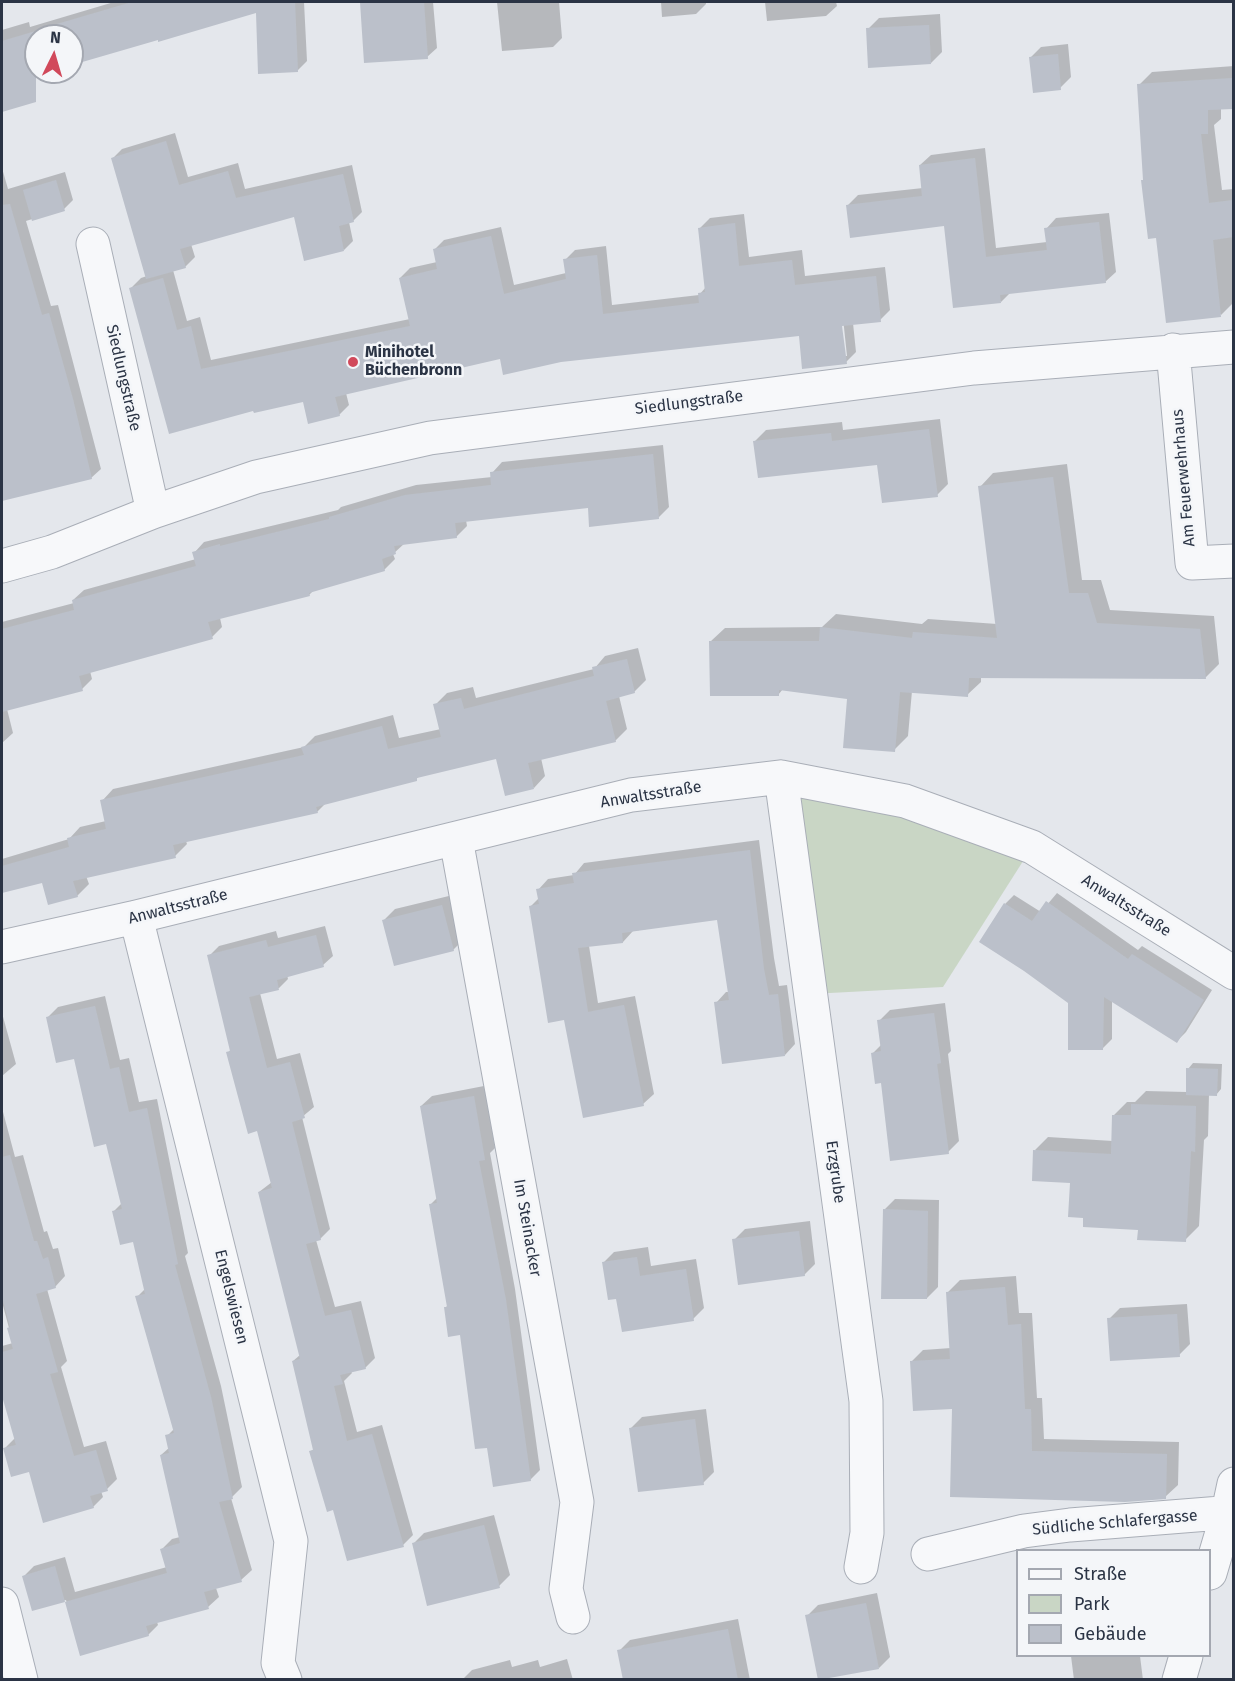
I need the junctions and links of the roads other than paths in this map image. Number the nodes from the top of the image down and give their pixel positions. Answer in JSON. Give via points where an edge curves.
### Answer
{"nodes":[{"id":1,"x":93,"y":244,"type":"dead end"},
{"id":2,"x":1233,"y":347,"type":"edge"},
{"id":3,"x":1173,"y":350,"type":"junction"},
{"id":4,"x":153,"y":512,"type":"junction"},
{"id":5,"x":1233,"y":561,"type":"edge"},
{"id":6,"x":2,"y":566,"type":"edge"},
{"id":7,"x":781,"y":777,"type":"junction"},
{"id":8,"x":456,"y":839,"type":"junction"},
{"id":9,"x":136,"y":918,"type":"junction"},
{"id":10,"x":2,"y":947,"type":"edge"},
{"id":11,"x":1233,"y":973,"type":"edge"},
{"id":12,"x":1232,"y":1503,"type":"edge"},
{"id":13,"x":928,"y":1554,"type":"dead end"},
{"id":14,"x":1211,"y":1567,"type":"edge"},
{"id":15,"x":861,"y":1568,"type":"dead end"},
{"id":16,"x":2,"y":1604,"type":"edge"},
{"id":17,"x":573,"y":1617,"type":"dead end"},
{"id":18,"x":1186,"y":1657,"type":"edge"},
{"id":19,"x":21,"y":1680,"type":"edge"},
{"id":20,"x":285,"y":1680,"type":"edge"},
{"id":21,"x":1179,"y":1680,"type":"edge"}],
"edges":[{"from":1,"to":4,"type":"street","name":"Siedlungstraße"},
{"from":2,"to":3,"type":"street","name":"Siedlungstraße"},
{"from":3,"to":4,"type":"street","name":"Siedlungstraße","via":[[974,368],[430,438],[256,477]]},
{"from":3,"to":5,"type":"street","name":"Am Feuerwehrhaus","via":[[1192,563]]},
{"from":4,"to":6,"type":"street","name":"Siedlungstraße","via":[[52,552]]},
{"from":7,"to":8,"type":"street","name":"Anwaltsstraße","via":[[631,795]]},
{"from":7,"to":11,"type":"street","name":"Anwaltsstraße","via":[[905,801],[1032,847]]},
{"from":7,"to":15,"type":"street","name":"Erzgrube","via":[[866,1401],[867,1533]]},
{"from":8,"to":9,"type":"street","name":"Anwaltsstraße"},
{"from":8,"to":17,"type":"street","name":"Im Steinacker","via":[[577,1502],[566,1589]]},
{"from":9,"to":10,"type":"street","name":"Anwaltsstraße"},
{"from":9,"to":20,"type":"street","name":"Engelswiesen","via":[[291,1541],[278,1663]]},
{"from":12,"to":13,"type":"street","name":"Südliche Schlafergasse","via":[[1036,1530]]},
{"from":12,"to":14,"type":"street"},
{"from":16,"to":19,"type":"street"},
{"from":18,"to":21,"type":"street"}]}
